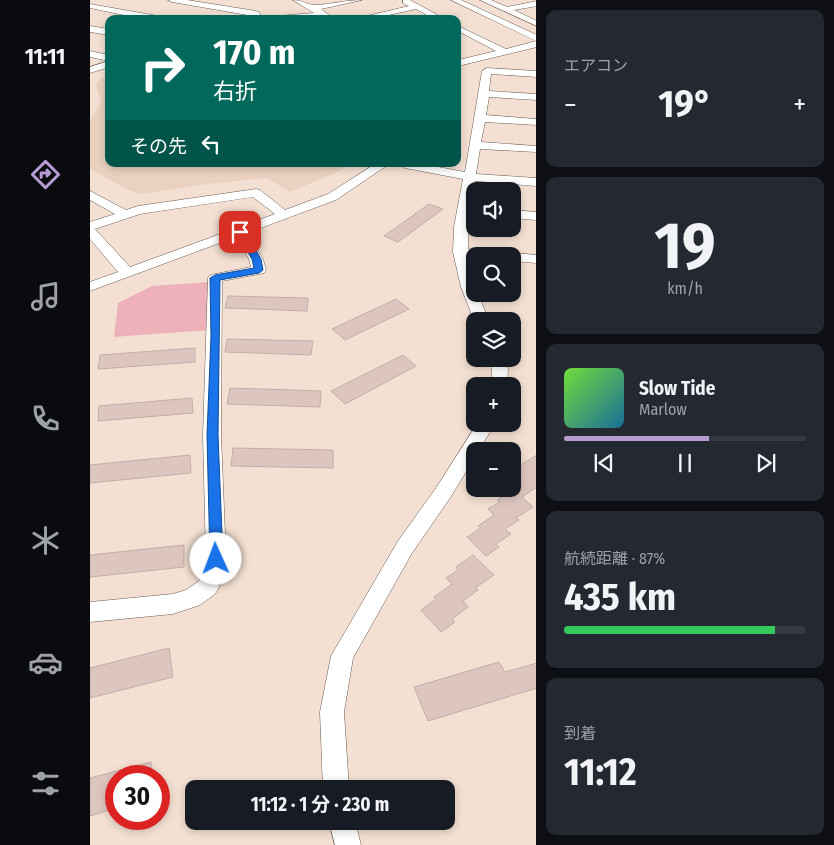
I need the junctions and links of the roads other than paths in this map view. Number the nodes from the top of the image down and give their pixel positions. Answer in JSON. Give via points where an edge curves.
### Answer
{"nodes":[{"id":1,"x":172,"y":0,"type":"edge"},
{"id":2,"x":297,"y":0,"type":"edge"},
{"id":3,"x":358,"y":0,"type":"edge"},
{"id":4,"x":403,"y":0,"type":"edge"},
{"id":5,"x":456,"y":0,"type":"edge"},
{"id":6,"x":484,"y":0,"type":"edge"},
{"id":7,"x":533,"y":0,"type":"edge"},
{"id":8,"x":536,"y":2,"type":"edge"},
{"id":9,"x":495,"y":5,"type":"junction"},
{"id":10,"x":90,"y":6,"type":"edge"},
{"id":11,"x":416,"y":7,"type":"junction"},
{"id":12,"x":470,"y":7,"type":"junction"},
{"id":13,"x":316,"y":8,"type":"junction"},
{"id":14,"x":505,"y":10,"type":"junction"},
{"id":15,"x":429,"y":13,"type":"junction"},
{"id":16,"x":137,"y":15,"type":"edge"},
{"id":17,"x":256,"y":15,"type":"edge"},
{"id":18,"x":326,"y":15,"type":"edge"},
{"id":19,"x":377,"y":15,"type":"edge"},
{"id":20,"x":433,"y":15,"type":"edge"},
{"id":21,"x":536,"y":24,"type":"edge"},
{"id":22,"x":90,"y":29,"type":"edge"},
{"id":23,"x":461,"y":30,"type":"edge"},
{"id":24,"x":105,"y":31,"type":"edge"},
{"id":25,"x":473,"y":36,"type":"junction"},
{"id":26,"x":461,"y":39,"type":"edge"},
{"id":27,"x":536,"y":39,"type":"edge"},
{"id":28,"x":536,"y":44,"type":"edge"},
{"id":29,"x":505,"y":52,"type":"junction"},
{"id":30,"x":90,"y":54,"type":"edge"},
{"id":31,"x":105,"y":57,"type":"edge"},
{"id":32,"x":461,"y":62,"type":"edge"},
{"id":33,"x":105,"y":65,"type":"edge"},
{"id":34,"x":90,"y":70,"type":"edge"},
{"id":35,"x":536,"y":74,"type":"edge"},
{"id":36,"x":484,"y":94,"type":"junction"},
{"id":37,"x":536,"y":97,"type":"edge"},
{"id":38,"x":480,"y":118,"type":"junction"},
{"id":39,"x":536,"y":122,"type":"edge"},
{"id":40,"x":476,"y":145,"type":"junction"},
{"id":41,"x":536,"y":149,"type":"edge"},
{"id":42,"x":378,"y":167,"type":"edge"},
{"id":43,"x":420,"y":167,"type":"edge"},
{"id":44,"x":470,"y":177,"type":"junction"},
{"id":45,"x":470,"y":182,"type":"edge"},
{"id":46,"x":536,"y":182,"type":"edge"},
{"id":47,"x":90,"y":195,"type":"edge"},
{"id":48,"x":125,"y":214,"type":"junction"},
{"id":49,"x":284,"y":215,"type":"junction"},
{"id":50,"x":521,"y":215,"type":"edge"},
{"id":51,"x":466,"y":216,"type":"edge"},
{"id":52,"x":536,"y":216,"type":"edge"},
{"id":53,"x":90,"y":226,"type":"edge"},
{"id":54,"x":90,"y":231,"type":"edge"},
{"id":55,"x":240,"y":232,"type":"junction"},
{"id":56,"x":460,"y":252,"type":"junction"},
{"id":57,"x":466,"y":253,"type":"edge"},
{"id":58,"x":521,"y":258,"type":"edge"},
{"id":59,"x":536,"y":259,"type":"edge"},
{"id":60,"x":128,"y":274,"type":"junction"},
{"id":61,"x":90,"y":287,"type":"edge"},
{"id":62,"x":477,"y":312,"type":"edge"},
{"id":63,"x":481,"y":432,"type":"edge"},
{"id":64,"x":90,"y":612,"type":"edge"},
{"id":65,"x":336,"y":780,"type":"edge"},
{"id":66,"x":344,"y":830,"type":"edge"},
{"id":67,"x":348,"y":845,"type":"edge"}],
"edges":[{"from":1,"to":17,"type":"street","via":[[239,8]]},
{"from":2,"to":13,"type":"street"},
{"from":3,"to":13,"type":"street"},
{"from":4,"to":11,"type":"street"},
{"from":5,"to":12,"type":"street"},
{"from":6,"to":9,"type":"street"},
{"from":7,"to":8,"type":"street"},
{"from":8,"to":14,"type":"street"},
{"from":9,"to":12,"type":"street"},
{"from":9,"to":14,"type":"street"},
{"from":10,"to":16,"type":"street"},
{"from":11,"to":15,"type":"street"},
{"from":11,"to":19,"type":"street"},
{"from":12,"to":15,"type":"street"},
{"from":12,"to":27,"type":"street"},
{"from":13,"to":18,"type":"street"},
{"from":14,"to":21,"type":"street"},
{"from":15,"to":20,"type":"street"},
{"from":22,"to":24,"type":"street"},
{"from":23,"to":25,"type":"street"},
{"from":25,"to":26,"type":"street"},
{"from":25,"to":29,"type":"street"},
{"from":28,"to":29,"type":"street"},
{"from":29,"to":32,"type":"street"},
{"from":30,"to":31,"type":"street"},
{"from":33,"to":34,"type":"street"},
{"from":35,"to":36,"type":"street","via":[[487,71]]},
{"from":36,"to":37,"type":"street"},
{"from":36,"to":38,"type":"street"},
{"from":38,"to":39,"type":"street"},
{"from":38,"to":40,"type":"street"},
{"from":40,"to":41,"type":"street"},
{"from":40,"to":44,"type":"street"},
{"from":42,"to":49,"type":"street","via":[[332,197]]},
{"from":43,"to":44,"type":"street"},
{"from":44,"to":45,"type":"street"},
{"from":44,"to":46,"type":"street"},
{"from":47,"to":48,"type":"street"},
{"from":48,"to":49,"type":"street","via":[[256,193]]},
{"from":48,"to":53,"type":"street"},
{"from":49,"to":55,"type":"street"},
{"from":50,"to":52,"type":"street"},
{"from":51,"to":56,"type":"street","via":[[460,227]]},
{"from":54,"to":60,"type":"street"},
{"from":55,"to":60,"type":"street"},
{"from":55,"to":64,"type":"street","via":[[259,270],[215,278],[212,435],[216,559],[208,587],[192,598],[173,604]]},
{"from":56,"to":57,"type":"street"},
{"from":56,"to":62,"type":"street"},
{"from":58,"to":59,"type":"street"},
{"from":60,"to":61,"type":"street"},
{"from":63,"to":65,"type":"street","via":[[406,547],[342,656],[332,712]]},
{"from":66,"to":67,"type":"street"}]}
